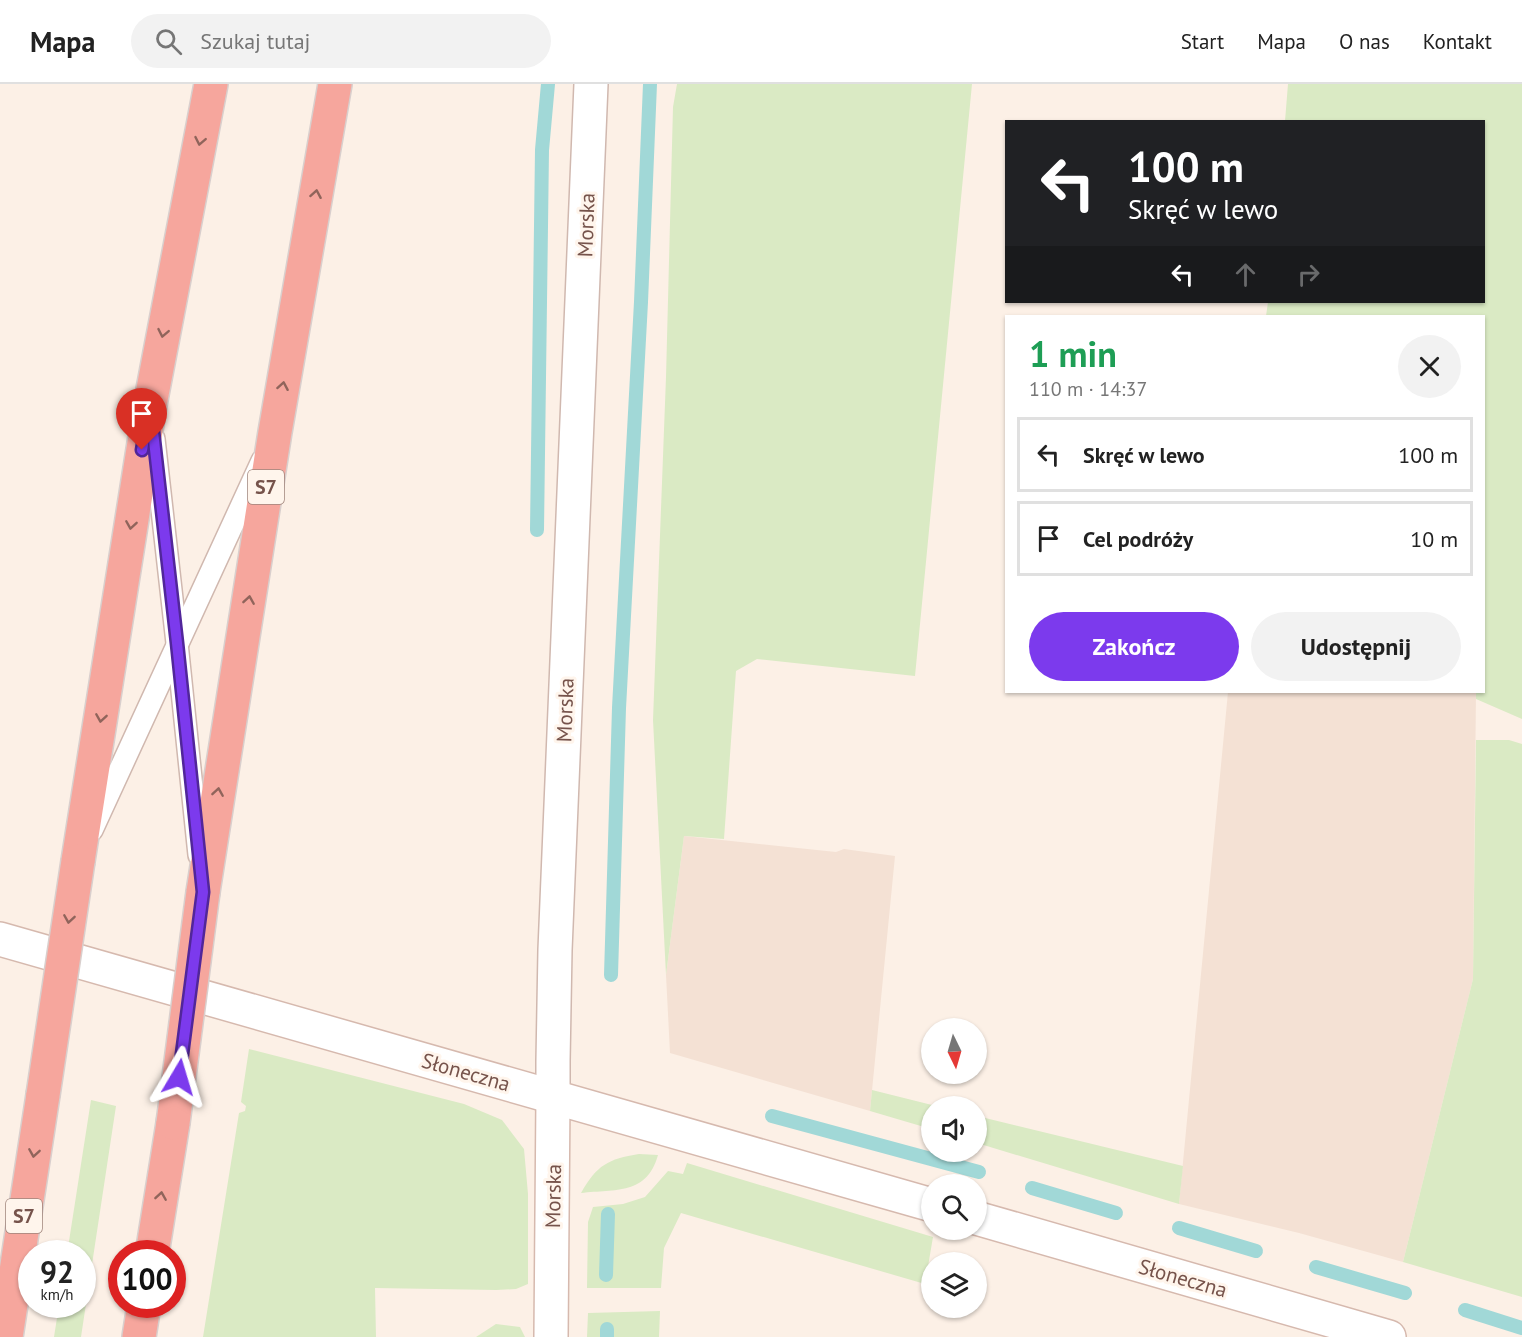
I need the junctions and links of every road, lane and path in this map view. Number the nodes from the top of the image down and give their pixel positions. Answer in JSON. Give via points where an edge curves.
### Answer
{"nodes":[{"id":1,"x":211,"y":84,"type":"edge"},
{"id":2,"x":335,"y":84,"type":"edge"},
{"id":3,"x":591,"y":84,"type":"edge"},
{"id":4,"x":150,"y":405,"type":"junction"},
{"id":5,"x":275,"y":432,"type":"junction"},
{"id":6,"x":177,"y":643,"type":"junction"},
{"id":7,"x":78,"y":861,"type":"junction"},
{"id":8,"x":203,"y":892,"type":"junction"},
{"id":9,"x":0,"y":939,"type":"edge"},
{"id":10,"x":554,"y":1097,"type":"junction"},
{"id":11,"x":921,"y":1202,"type":"edge"},
{"id":12,"x":987,"y":1221,"type":"edge"},
{"id":13,"x":154,"y":1240,"type":"edge"},
{"id":14,"x":142,"y":1318,"type":"edge"},
{"id":15,"x":6,"y":1337,"type":"edge"},
{"id":16,"x":139,"y":1337,"type":"edge"},
{"id":17,"x":551,"y":1337,"type":"edge"},
{"id":18,"x":1389,"y":1337,"type":"edge"}],
"edges":[{"from":1,"to":4,"type":"highway","number":"S7","one_way":true},
{"from":5,"to":2,"type":"highway","number":"S7","one_way":true},
{"from":3,"to":10,"type":"main road","name":"Morska","via":[[555,962]]},
{"from":4,"to":6,"type":"lane"},
{"from":4,"to":7,"type":"highway","number":"S7","one_way":true},
{"from":5,"to":6,"type":"lane"},
{"from":8,"to":5,"type":"highway","number":"S7","one_way":true},
{"from":6,"to":7,"type":"lane"},
{"from":6,"to":8,"type":"lane"},
{"from":7,"to":15,"type":"highway","number":"S7","one_way":true,"bridge":true},
{"from":13,"to":8,"type":"highway","number":"S7","one_way":true,"bridge":true},
{"from":9,"to":10,"type":"main road","name":"Słoneczna"},
{"from":10,"to":11,"type":"main road","name":"Słoneczna"},
{"from":10,"to":17,"type":"main road","name":"Morska"},
{"from":12,"to":18,"type":"main road","name":"Słoneczna"},
{"from":14,"to":16,"type":"highway"}]}
